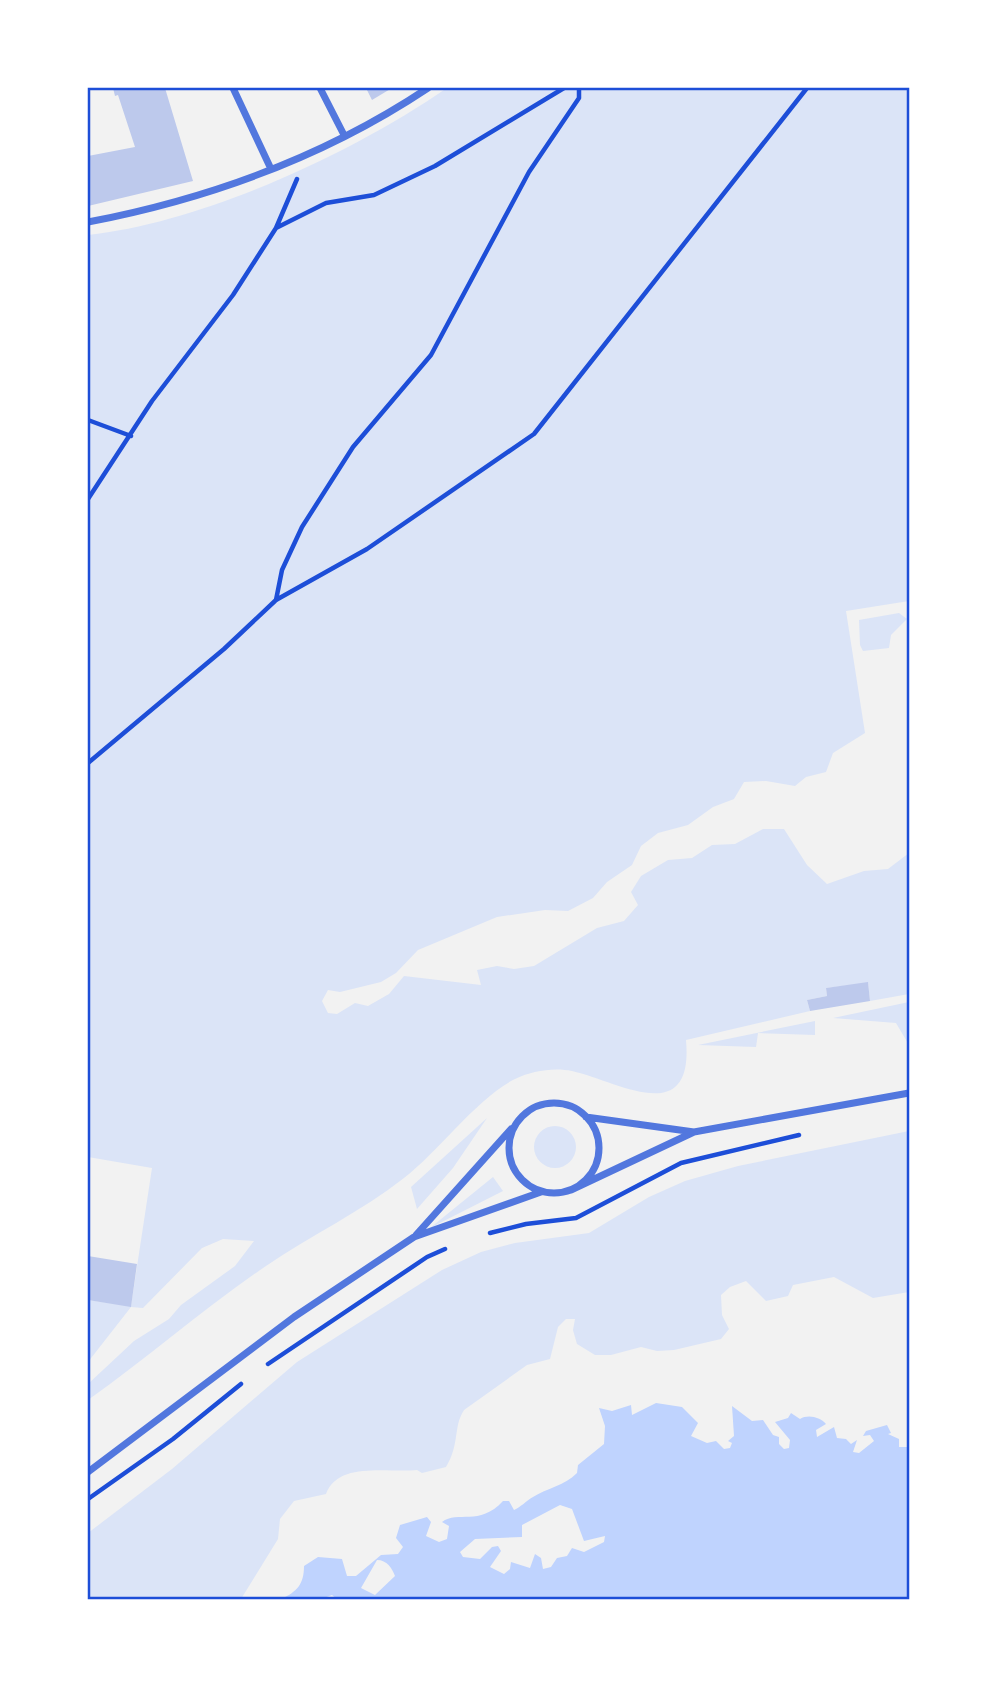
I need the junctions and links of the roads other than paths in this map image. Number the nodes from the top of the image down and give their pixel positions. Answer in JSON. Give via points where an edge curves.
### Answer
{"nodes":[{"id":1,"x":233,"y":88,"type":"edge"},
{"id":2,"x":320,"y":88,"type":"edge"},
{"id":3,"x":428,"y":88,"type":"edge"},
{"id":4,"x":344,"y":135,"type":"junction"},
{"id":5,"x":271,"y":169,"type":"junction"},
{"id":6,"x":88,"y":222,"type":"edge"},
{"id":7,"x":909,"y":1093,"type":"edge"},
{"id":8,"x":586,"y":1117,"type":"junction"},
{"id":9,"x":516,"y":1123,"type":"junction"},
{"id":10,"x":695,"y":1132,"type":"junction"},
{"id":11,"x":571,"y":1190,"type":"junction"},
{"id":12,"x":541,"y":1192,"type":"junction"},
{"id":13,"x":414,"y":1237,"type":"junction"},
{"id":14,"x":88,"y":1472,"type":"edge"}],
"edges":[{"from":1,"to":5,"type":"street"},
{"from":2,"to":4,"type":"street"},
{"from":3,"to":4,"type":"street"},
{"from":4,"to":5,"type":"street"},
{"from":5,"to":6,"type":"street","via":[[157,209]]},
{"from":7,"to":10,"type":"street"},
{"from":8,"to":9,"type":"street","via":[[564,1104],[550,1103]]},
{"from":8,"to":10,"type":"street"},
{"from":8,"to":11,"type":"street","via":[[599,1143],[598,1157],[583,1182]]},
{"from":9,"to":12,"type":"street","via":[[510,1136],[511,1164],[518,1176]]},
{"from":9,"to":13,"type":"street"},
{"from":10,"to":11,"type":"street"},
{"from":11,"to":12,"type":"street"},
{"from":12,"to":13,"type":"street"},
{"from":13,"to":14,"type":"street","via":[[294,1317]]}]}
